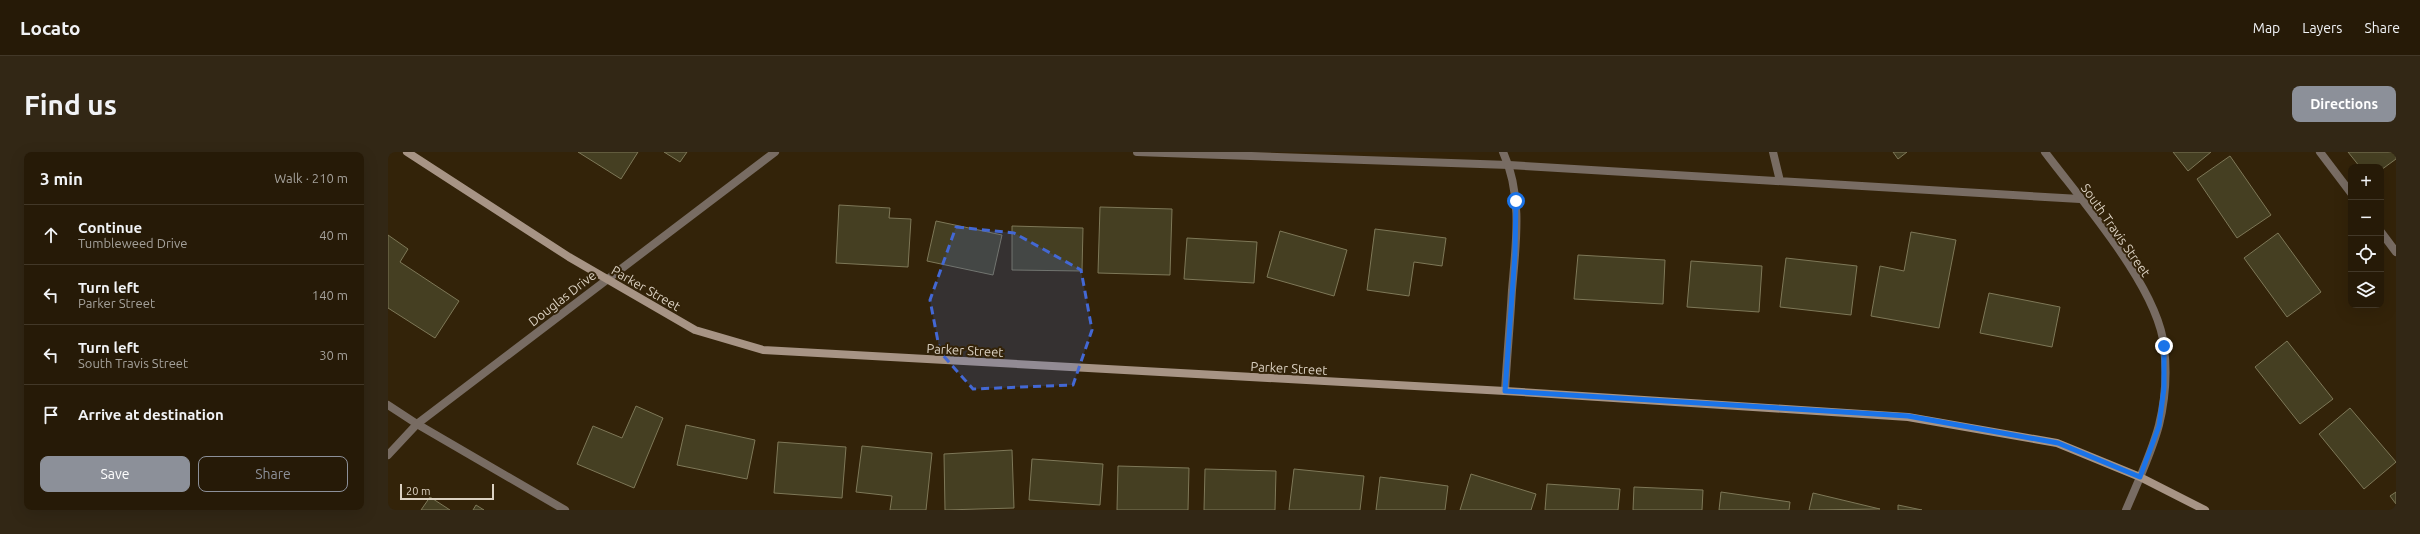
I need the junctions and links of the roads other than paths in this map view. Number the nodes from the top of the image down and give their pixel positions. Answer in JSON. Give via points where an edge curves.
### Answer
{"nodes":[{"id":1,"x":407,"y":152,"type":"edge"},
{"id":2,"x":775,"y":152,"type":"edge"},
{"id":3,"x":1137,"y":152,"type":"edge"},
{"id":4,"x":1503,"y":152,"type":"edge"},
{"id":5,"x":1773,"y":152,"type":"edge"},
{"id":6,"x":2045,"y":152,"type":"edge"},
{"id":7,"x":2320,"y":152,"type":"edge"},
{"id":8,"x":1241,"y":154,"type":"edge"},
{"id":9,"x":1509,"y":166,"type":"junction"},
{"id":10,"x":1780,"y":181,"type":"junction"},
{"id":11,"x":2348,"y":188,"type":"edge"},
{"id":12,"x":2080,"y":199,"type":"junction"},
{"id":13,"x":2384,"y":236,"type":"edge"},
{"id":14,"x":2396,"y":252,"type":"edge"},
{"id":15,"x":606,"y":279,"type":"junction"},
{"id":16,"x":1505,"y":391,"type":"junction"},
{"id":17,"x":388,"y":405,"type":"edge"},
{"id":18,"x":417,"y":424,"type":"junction"},
{"id":19,"x":388,"y":455,"type":"edge"},
{"id":20,"x":2140,"y":477,"type":"junction"},
{"id":21,"x":566,"y":510,"type":"edge"},
{"id":22,"x":2126,"y":510,"type":"edge"},
{"id":23,"x":2205,"y":510,"type":"edge"}],
"edges":[{"from":1,"to":15,"type":"main road","name":"Parker Street"},
{"from":2,"to":15,"type":"street","name":"Douglas Drive"},
{"from":3,"to":8,"type":"street"},
{"from":4,"to":9,"type":"street"},
{"from":5,"to":10,"type":"street"},
{"from":6,"to":12,"type":"street","name":"South Travis Street"},
{"from":7,"to":11,"type":"street"},
{"from":8,"to":9,"type":"street"},
{"from":9,"to":10,"type":"street"},
{"from":9,"to":16,"type":"street","via":[[1516,201],[1515,254]]},
{"from":10,"to":12,"type":"street"},
{"from":12,"to":20,"type":"street","name":"South Travis Street","via":[[2129,264],[2154,309],[2164,346],[2164,388],[2159,426]]},
{"from":13,"to":14,"type":"street"},
{"from":15,"to":16,"type":"main road","name":"Parker Street","via":[[695,330],[763,350]]},
{"from":15,"to":18,"type":"street","name":"Douglas Drive"},
{"from":16,"to":20,"type":"main road","name":"Parker Street","via":[[1908,416],[2058,443]]},
{"from":17,"to":18,"type":"street"},
{"from":18,"to":19,"type":"street","name":"Douglas Drive"},
{"from":18,"to":21,"type":"street"},
{"from":20,"to":22,"type":"street","name":"South Travis Street"},
{"from":20,"to":23,"type":"main road","name":"Parker Street"}]}
